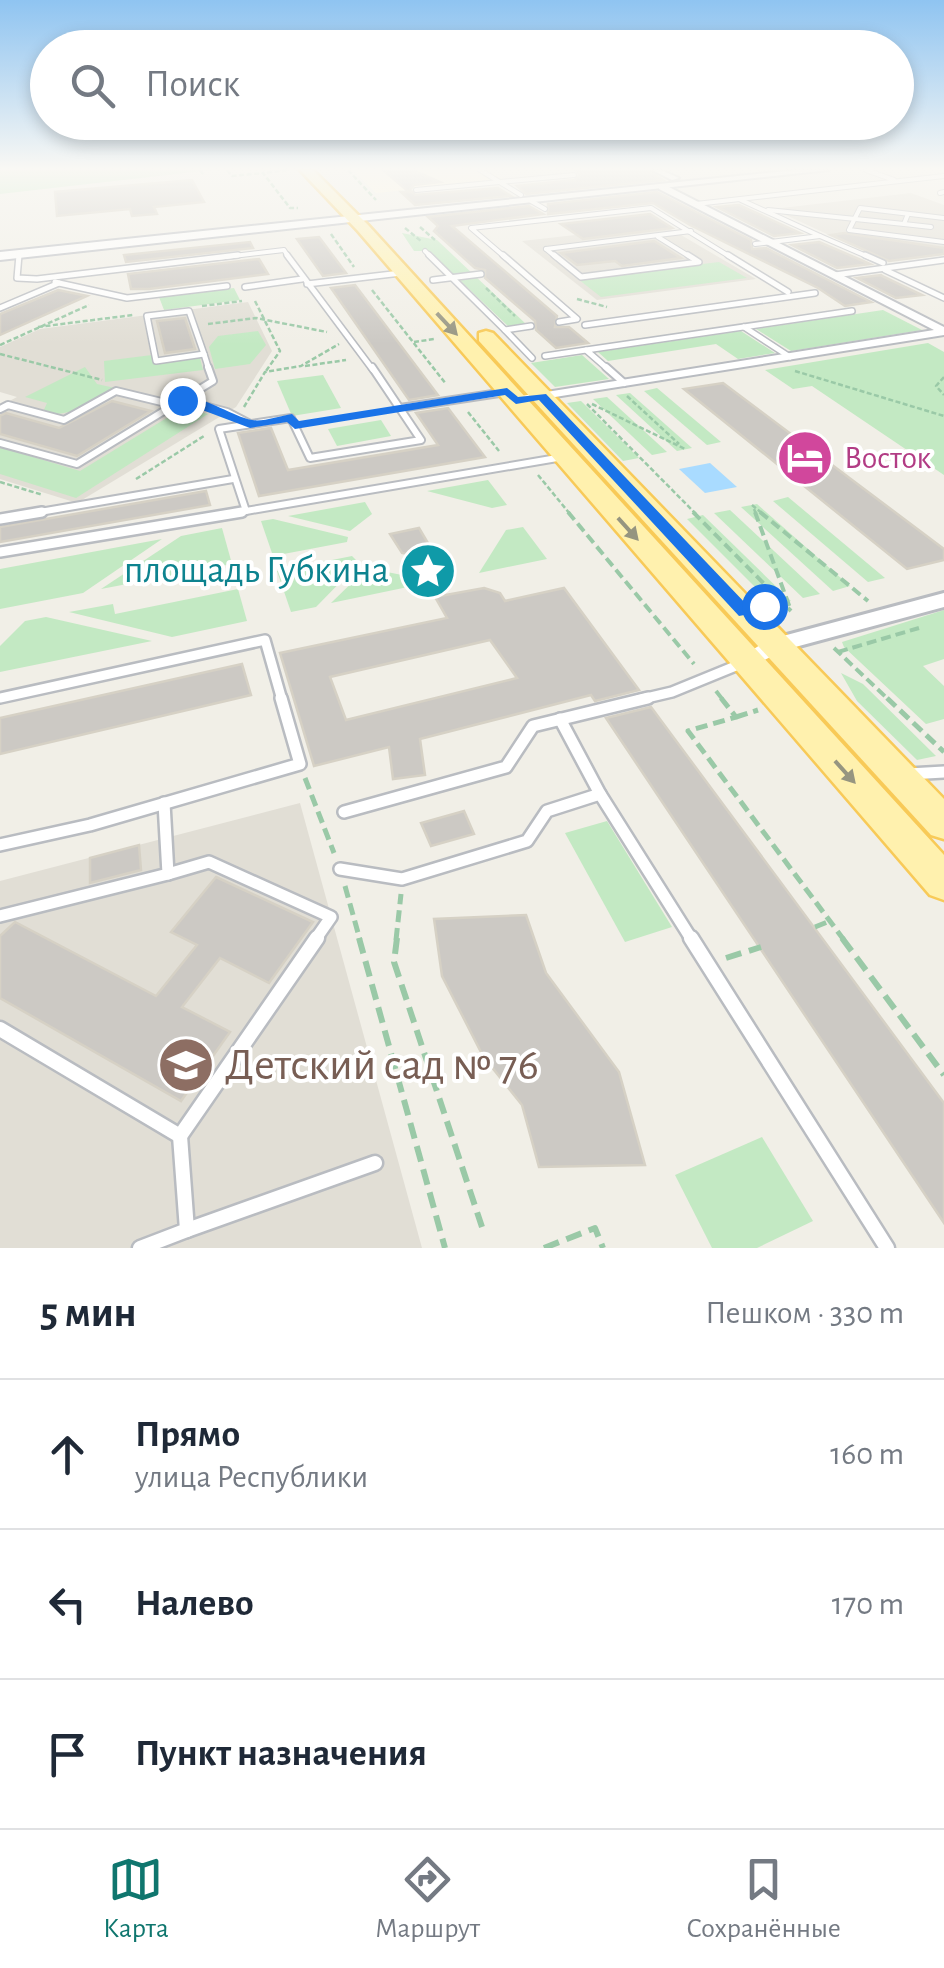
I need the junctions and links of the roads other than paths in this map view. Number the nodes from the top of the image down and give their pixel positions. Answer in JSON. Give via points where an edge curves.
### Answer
{"nodes":[{"id":1,"x":220,"y":228,"type":"edge"},
{"id":2,"x":285,"y":228,"type":"edge"},
{"id":3,"x":360,"y":228,"type":"edge"},
{"id":4,"x":392,"y":228,"type":"edge"},
{"id":5,"x":471,"y":228,"type":"edge"},
{"id":6,"x":686,"y":228,"type":"edge"},
{"id":7,"x":743,"y":228,"type":"edge"},
{"id":8,"x":803,"y":228,"type":"edge"},
{"id":9,"x":850,"y":228,"type":"edge"},
{"id":10,"x":691,"y":231,"type":"junction"},
{"id":11,"x":820,"y":236,"type":"junction"},
{"id":12,"x":658,"y":237,"type":"junction"},
{"id":13,"x":770,"y":242,"type":"junction"},
{"id":14,"x":944,"y":242,"type":"edge"},
{"id":15,"x":755,"y":244,"type":"dead end"},
{"id":16,"x":736,"y":246,"type":"dead end"},
{"id":17,"x":425,"y":248,"type":"road end"},
{"id":18,"x":720,"y":248,"type":"junction"},
{"id":19,"x":0,"y":249,"type":"edge"},
{"id":20,"x":157,"y":253,"type":"junction"},
{"id":21,"x":19,"y":254,"type":"junction"},
{"id":22,"x":0,"y":256,"type":"edge"},
{"id":23,"x":944,"y":260,"type":"edge"},
{"id":24,"x":883,"y":266,"type":"junction"},
{"id":25,"x":518,"y":270,"type":"junction"},
{"id":26,"x":505,"y":272,"type":"dead end"},
{"id":27,"x":401,"y":273,"type":"junction"},
{"id":28,"x":481,"y":274,"type":"dead end"},
{"id":29,"x":835,"y":275,"type":"junction"},
{"id":30,"x":38,"y":278,"type":"junction"},
{"id":31,"x":443,"y":279,"type":"junction"},
{"id":32,"x":305,"y":281,"type":"junction"},
{"id":33,"x":59,"y":284,"type":"junction"},
{"id":34,"x":227,"y":286,"type":"dead end"},
{"id":35,"x":245,"y":287,"type":"dead end"},
{"id":36,"x":788,"y":292,"type":"dead end"},
{"id":37,"x":815,"y":293,"type":"dead end"},
{"id":38,"x":944,"y":298,"type":"edge"},
{"id":39,"x":0,"y":308,"type":"edge"},
{"id":40,"x":704,"y":308,"type":"junction"},
{"id":41,"x":852,"y":310,"type":"dead end"},
{"id":42,"x":712,"y":314,"type":"dead end"},
{"id":43,"x":559,"y":322,"type":"dead end"},
{"id":44,"x":727,"y":323,"type":"dead end"},
{"id":45,"x":585,"y":325,"type":"dead end"},
{"id":46,"x":532,"y":326,"type":"dead end"},
{"id":47,"x":744,"y":327,"type":"junction"},
{"id":48,"x":734,"y":328,"type":"junction"},
{"id":49,"x":505,"y":330,"type":"junction"},
{"id":50,"x":944,"y":331,"type":"edge"},
{"id":51,"x":586,"y":350,"type":"junction"},
{"id":52,"x":204,"y":354,"type":"junction"},
{"id":53,"x":544,"y":356,"type":"dead end"},
{"id":54,"x":508,"y":361,"type":"junction"},
{"id":55,"x":788,"y":362,"type":"junction"},
{"id":56,"x":624,"y":388,"type":"junction"},
{"id":57,"x":511,"y":396,"type":"junction"},
{"id":58,"x":542,"y":396,"type":"junction"},
{"id":59,"x":178,"y":403,"type":"junction"},
{"id":60,"x":400,"y":408,"type":"junction"},
{"id":61,"x":0,"y":409,"type":"edge"},
{"id":62,"x":250,"y":424,"type":"junction"},
{"id":63,"x":0,"y":443,"type":"edge"},
{"id":64,"x":564,"y":457,"type":"junction"},
{"id":65,"x":234,"y":479,"type":"junction"},
{"id":66,"x":246,"y":511,"type":"junction"},
{"id":67,"x":0,"y":519,"type":"edge"},
{"id":68,"x":0,"y":552,"type":"edge"},
{"id":69,"x":944,"y":600,"type":"edge"},
{"id":70,"x":776,"y":646,"type":"junction"},
{"id":71,"x":747,"y":661,"type":"junction"},
{"id":72,"x":0,"y":698,"type":"edge"},
{"id":73,"x":560,"y":720,"type":"junction"},
{"id":74,"x":944,"y":772,"type":"edge"},
{"id":75,"x":896,"y":774,"type":"junction"},
{"id":76,"x":600,"y":794,"type":"junction"},
{"id":77,"x":164,"y":803,"type":"junction"},
{"id":78,"x":344,"y":812,"type":"dead end"},
{"id":79,"x":944,"y":824,"type":"edge"},
{"id":80,"x":0,"y":845,"type":"edge"},
{"id":81,"x":340,"y":870,"type":"road end"},
{"id":82,"x":168,"y":874,"type":"junction"},
{"id":83,"x":944,"y":883,"type":"edge"},
{"id":84,"x":0,"y":916,"type":"edge"},
{"id":85,"x":0,"y":1029,"type":"edge"},
{"id":86,"x":180,"y":1136,"type":"junction"},
{"id":87,"x":375,"y":1163,"type":"dead end"},
{"id":88,"x":186,"y":1230,"type":"junction"},
{"id":89,"x":140,"y":1248,"type":"edge"},
{"id":90,"x":887,"y":1248,"type":"edge"}],
"edges":[{"from":1,"to":19,"type":"main road"},
{"from":2,"to":20,"type":"main road"},
{"from":3,"to":27,"type":"main road"},
{"from":4,"to":31,"type":"main road"},
{"from":5,"to":25,"type":"lane"},
{"from":6,"to":10,"type":"lane"},
{"from":7,"to":13,"type":"street"},
{"from":8,"to":11,"type":"lane"},
{"from":9,"to":14,"type":"lane"},
{"from":10,"to":12,"type":"lane"},
{"from":10,"to":18,"type":"lane"},
{"from":11,"to":13,"type":"lane"},
{"from":11,"to":24,"type":"lane"},
{"from":12,"to":12,"type":"lane","via":[[602,243],[546,249],[581,277],[699,262]]},
{"from":13,"to":15,"type":"lane"},
{"from":13,"to":29,"type":"street"},
{"from":16,"to":18,"type":"lane"},
{"from":17,"to":31,"type":"lane"},
{"from":18,"to":36,"type":"lane"},
{"from":20,"to":21,"type":"main road"},
{"from":20,"to":30,"type":"lane"},
{"from":20,"to":32,"type":"lane","via":[[284,250]]},
{"from":21,"to":22,"type":"main road"},
{"from":21,"to":30,"type":"lane","via":[[17,278]]},
{"from":23,"to":24,"type":"lane"},
{"from":24,"to":29,"type":"lane"},
{"from":24,"to":38,"type":"lane"},
{"from":25,"to":26,"type":"lane"},
{"from":25,"to":43,"type":"lane","via":[[577,319]]},
{"from":27,"to":32,"type":"lane"},
{"from":27,"to":57,"type":"main road","one_way":true},
{"from":28,"to":31,"type":"lane"},
{"from":29,"to":50,"type":"street"},
{"from":30,"to":33,"type":"lane"},
{"from":31,"to":49,"type":"lane"},
{"from":31,"to":54,"type":"main road"},
{"from":32,"to":35,"type":"lane"},
{"from":32,"to":60,"type":"lane"},
{"from":33,"to":34,"type":"lane","via":[[127,298]]},
{"from":33,"to":39,"type":"lane"},
{"from":37,"to":40,"type":"lane"},
{"from":40,"to":42,"type":"lane"},
{"from":40,"to":45,"type":"lane"},
{"from":41,"to":47,"type":"lane"},
{"from":44,"to":48,"type":"lane"},
{"from":46,"to":49,"type":"lane"},
{"from":47,"to":48,"type":"lane"},
{"from":47,"to":55,"type":"lane"},
{"from":48,"to":51,"type":"lane"},
{"from":49,"to":54,"type":"lane","via":[[532,358]]},
{"from":50,"to":55,"type":"street"},
{"from":51,"to":53,"type":"lane"},
{"from":51,"to":56,"type":"lane"},
{"from":52,"to":52,"type":"lane","via":[[189,310],[147,316],[156,361]]},
{"from":52,"to":59,"type":"lane","via":[[213,381]]},
{"from":54,"to":58,"type":"main road"},
{"from":55,"to":56,"type":"street"},
{"from":56,"to":58,"type":"street"},
{"from":57,"to":58,"type":"street"},
{"from":57,"to":60,"type":"lane"},
{"from":57,"to":64,"type":"main road"},
{"from":58,"to":70,"type":"main road"},
{"from":59,"to":61,"type":"lane","via":[[116,391],[64,420],[8,405]]},
{"from":59,"to":62,"type":"lane"},
{"from":59,"to":63,"type":"lane","via":[[77,464]]},
{"from":60,"to":62,"type":"lane","via":[[421,440],[310,458],[292,418]]},
{"from":62,"to":65,"type":"lane","via":[[219,429]]},
{"from":64,"to":66,"type":"lane"},
{"from":64,"to":71,"type":"main road","one_way":true},
{"from":65,"to":66,"type":"lane"},
{"from":65,"to":67,"type":"lane"},
{"from":66,"to":68,"type":"lane"},
{"from":69,"to":70,"type":"street"},
{"from":70,"to":71,"type":"street"},
{"from":70,"to":75,"type":"main road"},
{"from":71,"to":73,"type":"lane","via":[[708,680]]},
{"from":71,"to":83,"type":"main road","one_way":true},
{"from":72,"to":77,"type":"lane","via":[[265,640],[300,764]]},
{"from":73,"to":76,"type":"lane"},
{"from":73,"to":78,"type":"lane","via":[[533,726],[506,767]]},
{"from":74,"to":75,"type":"lane"},
{"from":75,"to":79,"type":"main road"},
{"from":76,"to":81,"type":"lane","via":[[548,811],[528,841],[402,880]]},
{"from":76,"to":90,"type":"lane"},
{"from":77,"to":80,"type":"lane"},
{"from":77,"to":82,"type":"lane"},
{"from":82,"to":84,"type":"lane"},
{"from":82,"to":86,"type":"lane","via":[[209,862],[331,917]]},
{"from":85,"to":86,"type":"lane"},
{"from":86,"to":88,"type":"lane"},
{"from":87,"to":88,"type":"lane"},
{"from":88,"to":89,"type":"lane"}]}
